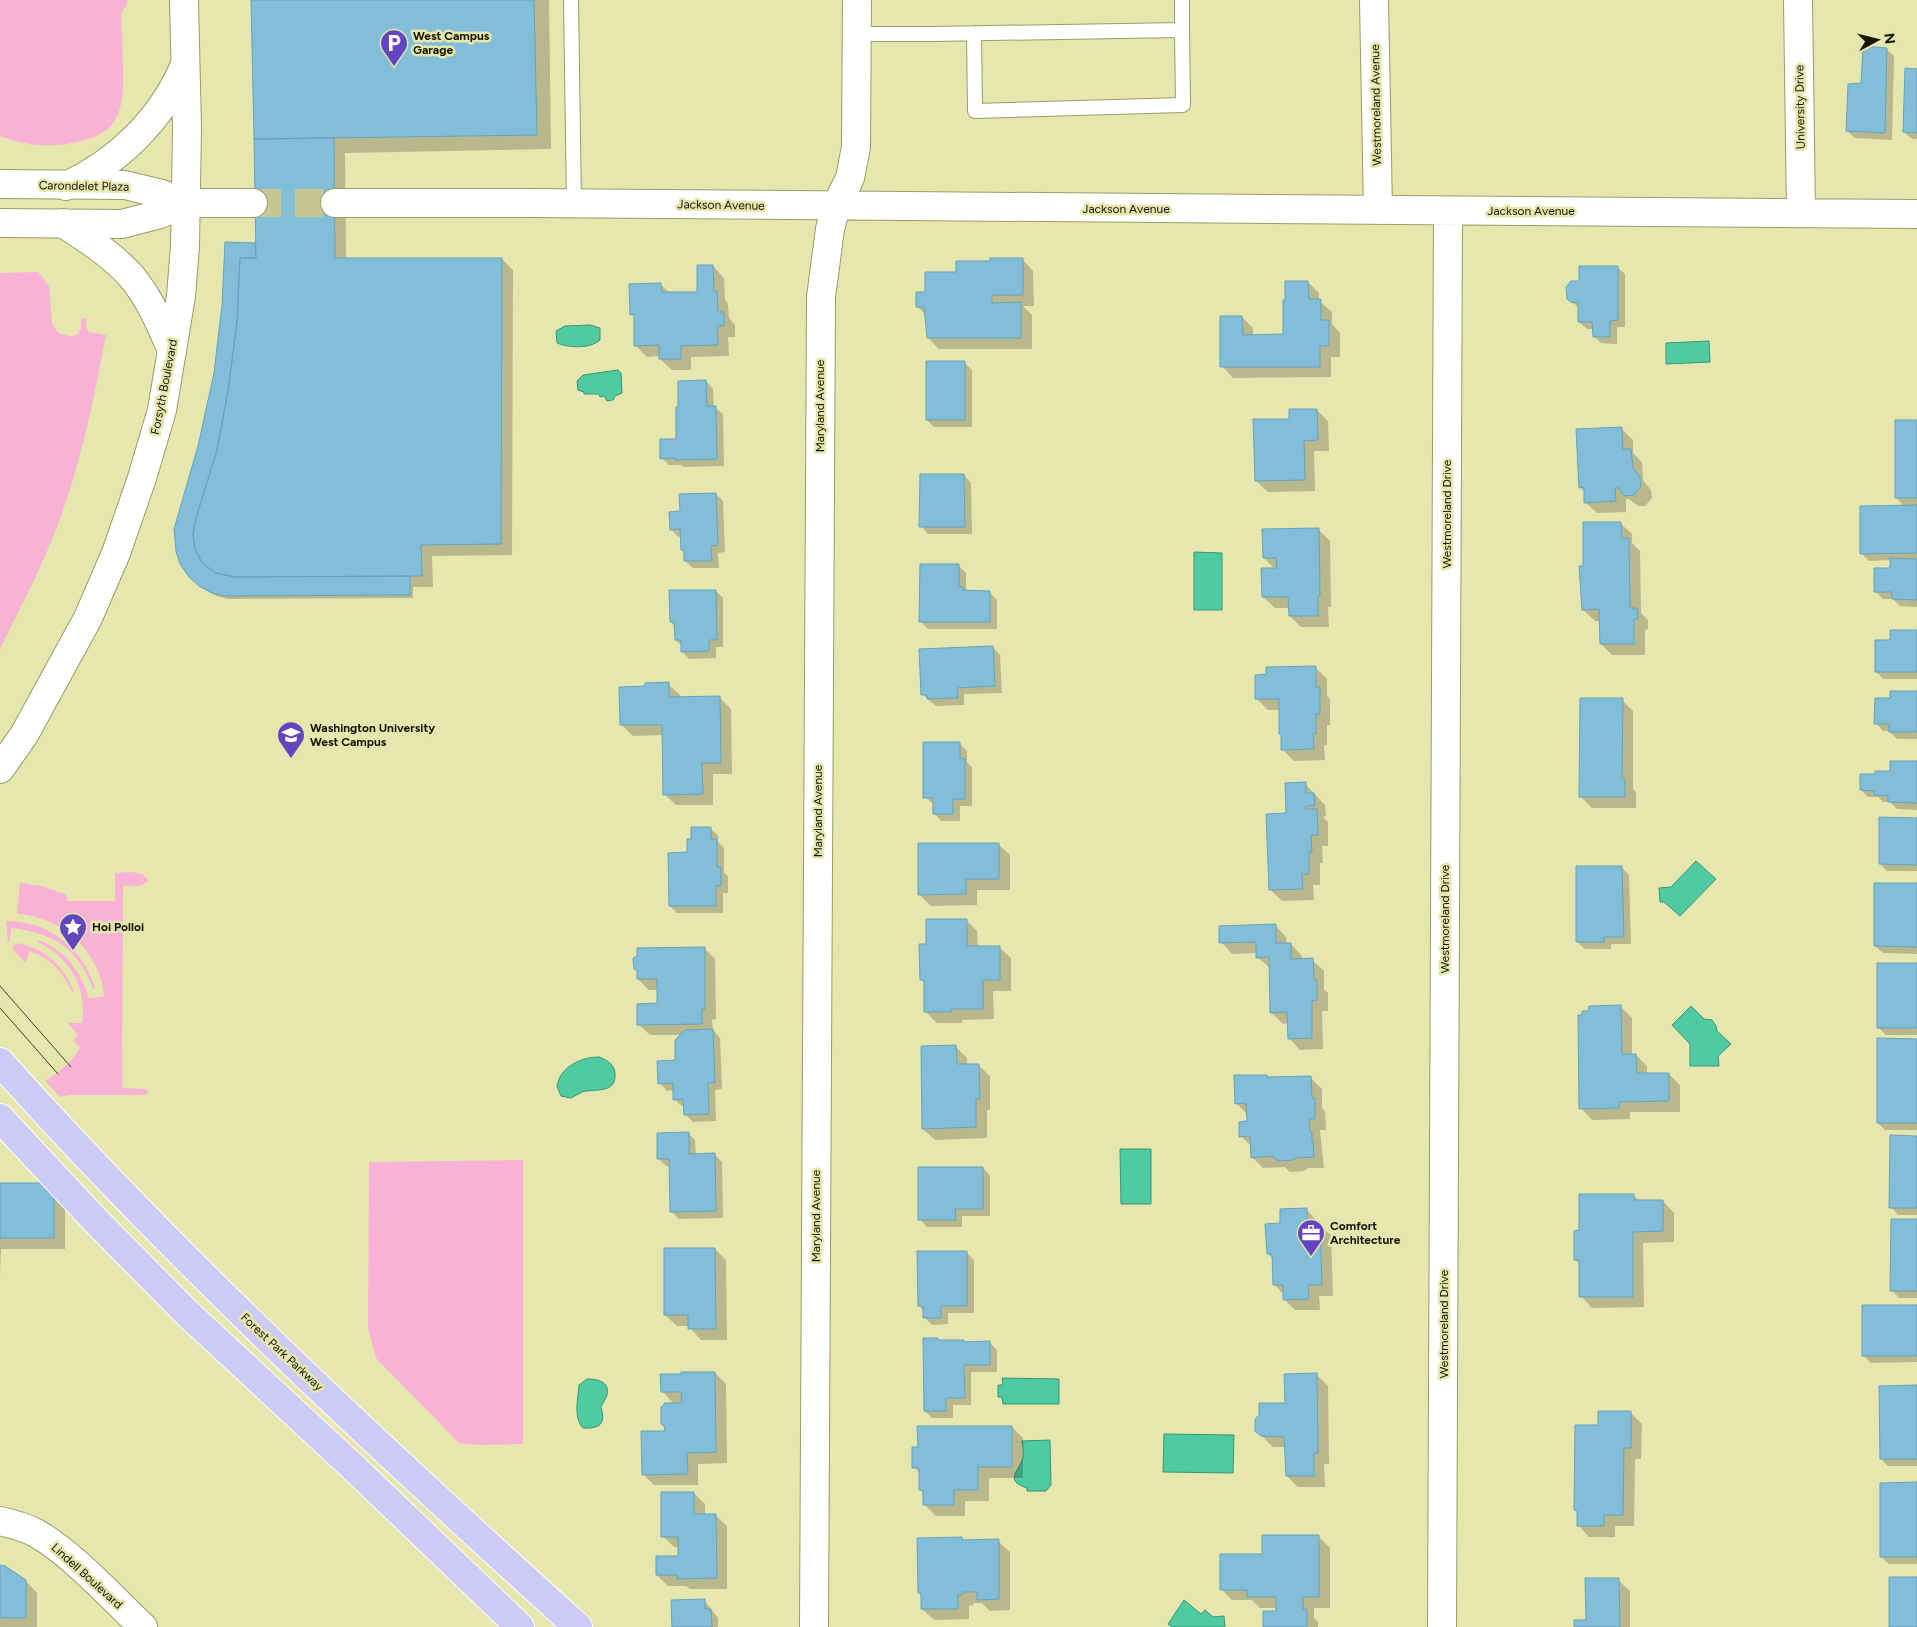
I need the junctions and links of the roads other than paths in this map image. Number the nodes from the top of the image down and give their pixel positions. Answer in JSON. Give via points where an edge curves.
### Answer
{"nodes":[{"id":1,"x":184,"y":0,"type":"edge"},
{"id":2,"x":571,"y":0,"type":"edge"},
{"id":3,"x":857,"y":0,"type":"edge"},
{"id":4,"x":1182,"y":0,"type":"edge"},
{"id":5,"x":1374,"y":0,"type":"edge"},
{"id":6,"x":1798,"y":0,"type":"edge"},
{"id":7,"x":1182,"y":30,"type":"junction"},
{"id":8,"x":858,"y":34,"type":"junction"},
{"id":9,"x":974,"y":34,"type":"junction"},
{"id":10,"x":186,"y":63,"type":"junction"},
{"id":11,"x":0,"y":184,"type":"edge"},
{"id":12,"x":66,"y":186,"type":"junction"},
{"id":13,"x":186,"y":203,"type":"junction"},
{"id":14,"x":253,"y":203,"type":"tunnel mouth"},
{"id":15,"x":335,"y":203,"type":"tunnel mouth"},
{"id":16,"x":574,"y":204,"type":"junction"},
{"id":17,"x":836,"y":206,"type":"junction"},
{"id":18,"x":1378,"y":210,"type":"junction"},
{"id":19,"x":1448,"y":211,"type":"junction"},
{"id":20,"x":1801,"y":214,"type":"junction"},
{"id":21,"x":1917,"y":214,"type":"edge"},
{"id":22,"x":0,"y":223,"type":"edge"},
{"id":23,"x":63,"y":223,"type":"junction"},
{"id":24,"x":172,"y":351,"type":"junction"},
{"id":25,"x":0,"y":769,"type":"edge"},
{"id":26,"x":0,"y":1062,"type":"edge"},
{"id":27,"x":0,"y":1118,"type":"edge"},
{"id":28,"x":0,"y":1521,"type":"edge"},
{"id":29,"x":143,"y":1627,"type":"edge"},
{"id":30,"x":520,"y":1627,"type":"edge"},
{"id":31,"x":578,"y":1627,"type":"edge"},
{"id":32,"x":814,"y":1627,"type":"edge"},
{"id":33,"x":1442,"y":1627,"type":"edge"}],
"edges":[{"from":1,"to":10,"type":"street","name":"Forsyth Boulevard"},
{"from":2,"to":16,"type":"lane"},
{"from":3,"to":8,"type":"street","name":"Maryland Avenue"},
{"from":4,"to":7,"type":"lane"},
{"from":5,"to":18,"type":"street","name":"Westmoreland Avenue"},
{"from":6,"to":20,"type":"street","name":"University Drive"},
{"from":7,"to":9,"type":"lane"},
{"from":7,"to":9,"type":"lane","via":[[1183,104],[975,111]]},
{"from":8,"to":9,"type":"lane"},
{"from":8,"to":17,"type":"street","name":"Maryland Avenue","via":[[856,147],[850,178]]},
{"from":10,"to":12,"type":"street","via":[[177,84],[128,146],[96,171]]},
{"from":10,"to":13,"type":"street","name":"Forsyth Boulevard"},
{"from":11,"to":12,"type":"street","name":"Carondelet Plaza"},
{"from":12,"to":13,"type":"street","name":"Carondelet Plaza","via":[[125,185]]},
{"from":13,"to":14,"type":"street"},
{"from":13,"to":23,"type":"street","via":[[122,224]]},
{"from":13,"to":24,"type":"street","name":"Forsyth Boulevard","via":[[185,246]]},
{"from":15,"to":16,"type":"street","name":"Jackson Avenue"},
{"from":16,"to":17,"type":"street","name":"Jackson Avenue"},
{"from":17,"to":18,"type":"street","name":"Jackson Avenue"},
{"from":17,"to":32,"type":"street","name":"Maryland Avenue","via":[[821,297]]},
{"from":18,"to":19,"type":"street","name":"Jackson Avenue"},
{"from":19,"to":20,"type":"street","name":"Jackson Avenue"},
{"from":19,"to":33,"type":"street","name":"Westmoreland Drive"},
{"from":20,"to":21,"type":"street","name":"Jackson Avenue"},
{"from":22,"to":23,"type":"street"},
{"from":23,"to":24,"type":"street","via":[[100,248],[131,277],[148,301]]},
{"from":24,"to":25,"type":"street","name":"Forsyth Boulevard","via":[[162,410],[116,554],[58,675],[24,735]]},
{"from":26,"to":31,"type":"highway","name":"Forest Park Parkway","via":[[70,1140],[203,1277]]},
{"from":27,"to":30,"type":"highway","via":[[187,1313]]},
{"from":28,"to":29,"type":"street","name":"Lindell Boulevard","via":[[36,1532],[72,1560]]}]}
